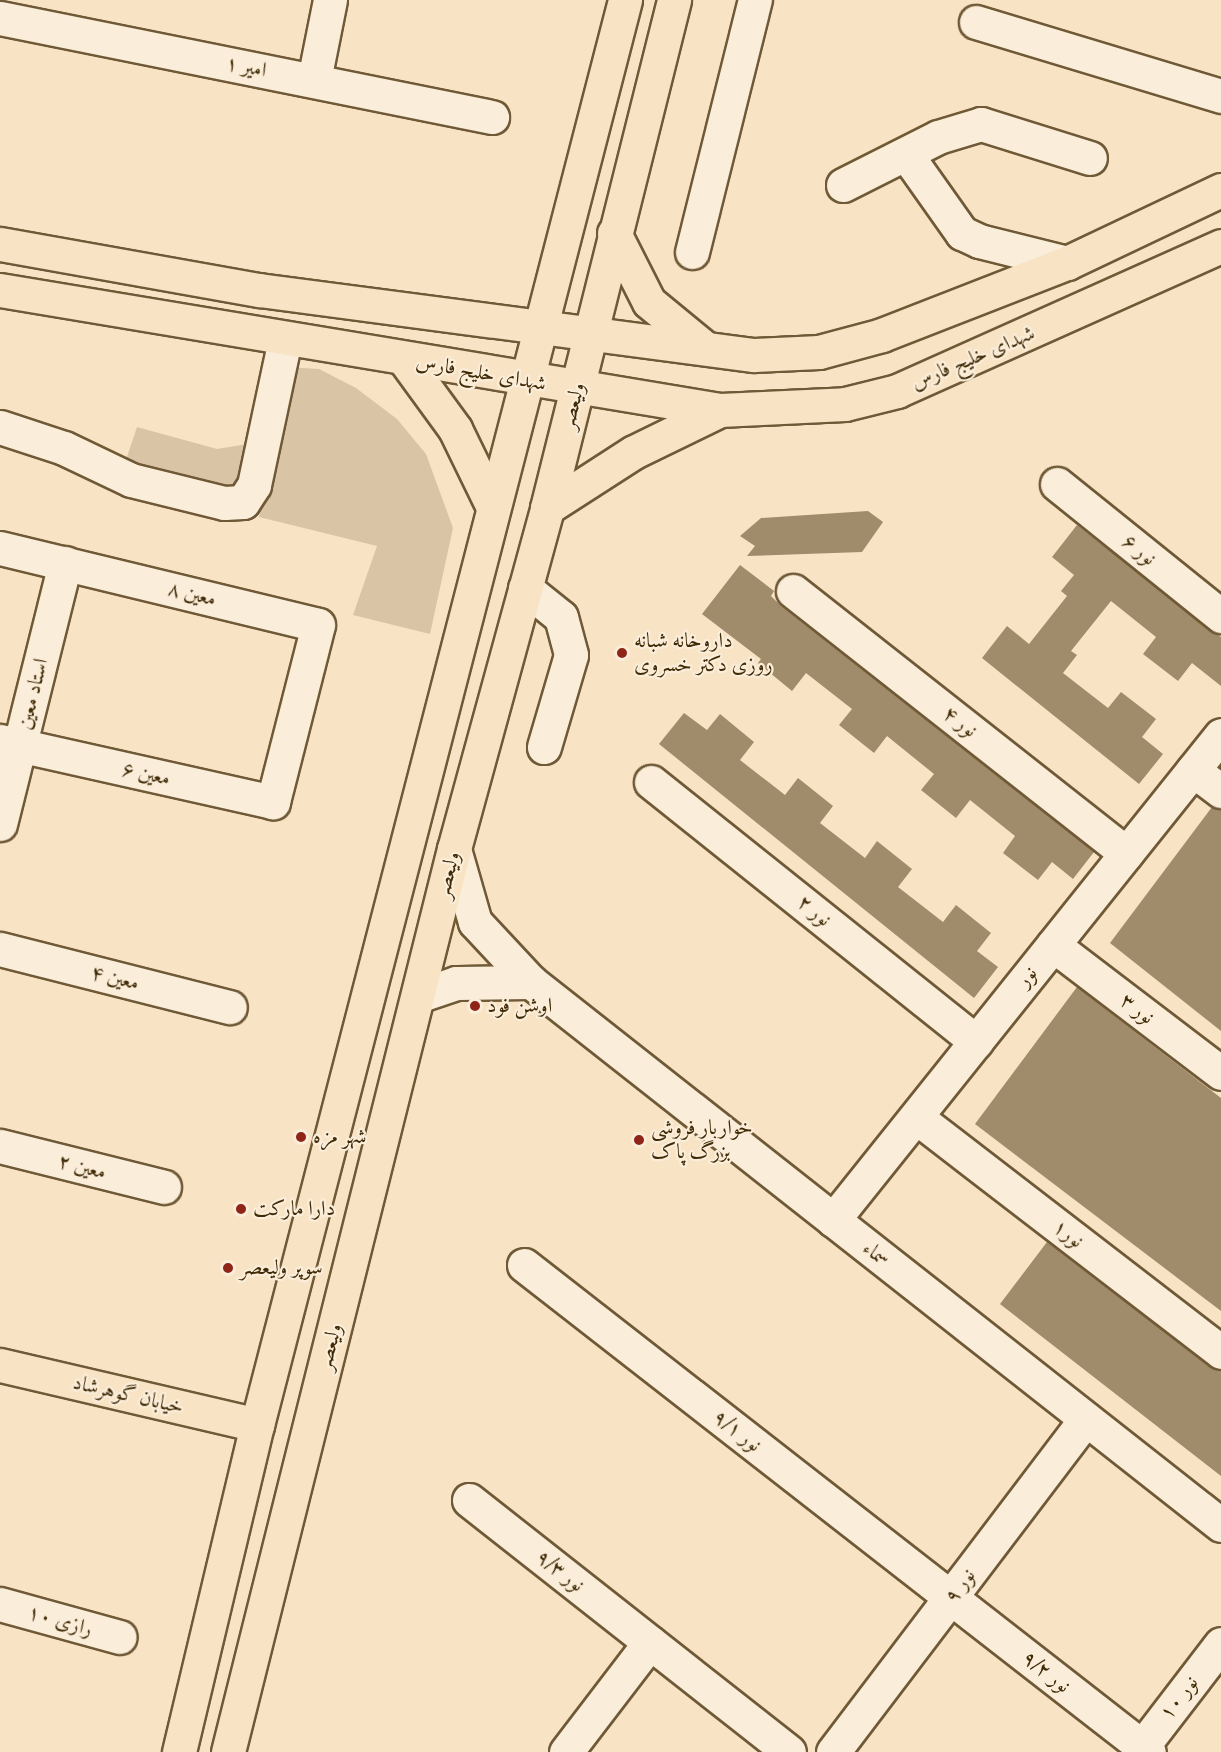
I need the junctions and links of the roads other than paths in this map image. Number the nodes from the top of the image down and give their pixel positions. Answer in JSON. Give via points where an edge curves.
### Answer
{"nodes":[{"id":1,"x":330,"y":0,"type":"edge"},
{"id":2,"x":625,"y":0,"type":"edge"},
{"id":3,"x":674,"y":0,"type":"edge"},
{"id":4,"x":754,"y":0,"type":"edge"},
{"id":5,"x":20,"y":13,"type":"edge"},
{"id":6,"x":976,"y":22,"type":"dead end"},
{"id":7,"x":314,"y":80,"type":"junction"},
{"id":8,"x":1221,"y":96,"type":"edge"},
{"id":9,"x":492,"y":117,"type":"dead end"},
{"id":10,"x":906,"y":154,"type":"junction"},
{"id":11,"x":1090,"y":158,"type":"dead end"},
{"id":12,"x":843,"y":185,"type":"dead end"},
{"id":13,"x":1221,"y":190,"type":"edge"},
{"id":14,"x":615,"y":232,"type":"junction"},
{"id":15,"x":0,"y":244,"type":"edge"},
{"id":16,"x":1221,"y":246,"type":"edge"},
{"id":17,"x":692,"y":252,"type":"dead end"},
{"id":18,"x":1067,"y":262,"type":"junction"},
{"id":19,"x":0,"y":290,"type":"edge"},
{"id":20,"x":540,"y":325,"type":"junction"},
{"id":21,"x":592,"y":332,"type":"junction"},
{"id":22,"x":285,"y":339,"type":"junction"},
{"id":23,"x":712,"y":353,"type":"junction"},
{"id":24,"x":404,"y":359,"type":"junction"},
{"id":25,"x":524,"y":380,"type":"junction"},
{"id":26,"x":577,"y":389,"type":"junction"},
{"id":27,"x":720,"y":410,"type":"junction"},
{"id":28,"x":0,"y":427,"type":"edge"},
{"id":29,"x":1057,"y":484,"type":"dead end"},
{"id":30,"x":492,"y":504,"type":"junction"},
{"id":31,"x":547,"y":507,"type":"junction"},
{"id":32,"x":0,"y":548,"type":"edge"},
{"id":33,"x":65,"y":563,"type":"junction"},
{"id":34,"x":525,"y":588,"type":"junction"},
{"id":35,"x":793,"y":591,"type":"dead end"},
{"id":36,"x":1221,"y":616,"type":"edge"},
{"id":37,"x":1221,"y":735,"type":"edge"},
{"id":38,"x":10,"y":743,"type":"edge"},
{"id":39,"x":544,"y":747,"type":"dead end"},
{"id":40,"x":1193,"y":770,"type":"junction"},
{"id":41,"x":651,"y":782,"type":"dead end"},
{"id":42,"x":1221,"y":791,"type":"edge"},
{"id":43,"x":273,"y":802,"type":"joint"},
{"id":44,"x":0,"y":824,"type":"edge"},
{"id":45,"x":454,"y":849,"type":"junction"},
{"id":46,"x":1126,"y":853,"type":"junction"},
{"id":47,"x":1053,"y":945,"type":"junction"},
{"id":48,"x":0,"y":949,"type":"edge"},
{"id":49,"x":531,"y":982,"type":"junction"},
{"id":50,"x":418,"y":996,"type":"junction"},
{"id":51,"x":230,"y":1007,"type":"dead end"},
{"id":52,"x":976,"y":1041,"type":"junction"},
{"id":53,"x":1221,"y":1073,"type":"edge"},
{"id":54,"x":916,"y":1117,"type":"junction"},
{"id":55,"x":0,"y":1146,"type":"edge"},
{"id":56,"x":164,"y":1187,"type":"dead end"},
{"id":57,"x":833,"y":1220,"type":"junction"},
{"id":58,"x":524,"y":1265,"type":"dead end"},
{"id":59,"x":1221,"y":1352,"type":"edge"},
{"id":60,"x":0,"y":1365,"type":"edge"},
{"id":61,"x":1086,"y":1419,"type":"junction"},
{"id":62,"x":257,"y":1425,"type":"junction"},
{"id":63,"x":470,"y":1500,"type":"dead end"},
{"id":64,"x":1221,"y":1525,"type":"edge"},
{"id":65,"x":951,"y":1598,"type":"junction"},
{"id":66,"x":0,"y":1604,"type":"edge"},
{"id":67,"x":120,"y":1637,"type":"dead end"},
{"id":68,"x":650,"y":1642,"type":"junction"},
{"id":69,"x":1221,"y":1644,"type":"edge"},
{"id":70,"x":254,"y":1645,"type":"junction"},
{"id":71,"x":1143,"y":1750,"type":"edge"},
{"id":72,"x":179,"y":1752,"type":"edge"},
{"id":73,"x":228,"y":1752,"type":"edge"},
{"id":74,"x":240,"y":1752,"type":"edge"},
{"id":75,"x":566,"y":1752,"type":"edge"},
{"id":76,"x":789,"y":1752,"type":"edge"},
{"id":77,"x":833,"y":1752,"type":"edge"}],
"edges":[{"from":1,"to":7,"type":"street"},
{"from":2,"to":20,"type":"main road"},
{"from":3,"to":14,"type":"main road","name":"ولیعصر"},
{"from":4,"to":17,"type":"street"},
{"from":5,"to":7,"type":"street","name":"امیر ۱"},
{"from":6,"to":8,"type":"street"},
{"from":7,"to":9,"type":"street","name":"امیر ۱"},
{"from":10,"to":11,"type":"street","via":[[981,124]]},
{"from":10,"to":12,"type":"street"},
{"from":10,"to":18,"type":"street","via":[[962,233],[979,241]]},
{"from":13,"to":18,"type":"main road"},
{"from":14,"to":21,"type":"main road","name":"ولیعصر"},
{"from":14,"to":23,"type":"main road","via":[[649,302]]},
{"from":15,"to":20,"type":"main road","via":[[259,290],[480,321]]},
{"from":16,"to":27,"type":"main road","name":"شهدای خلیج فارس","via":[[897,391],[845,404]]},
{"from":18,"to":23,"type":"main road","via":[[882,336],[819,352]]},
{"from":19,"to":22,"type":"main road","name":"شهدای خلیج فارس"},
{"from":20,"to":21,"type":"main road"},
{"from":20,"to":25,"type":"main road"},
{"from":21,"to":23,"type":"main road"},
{"from":21,"to":26,"type":"main road","name":"ولیعصر"},
{"from":22,"to":24,"type":"main road","name":"شهدای خلیج فارس"},
{"from":22,"to":28,"type":"street","via":[[254,485],[243,502],[225,503],[130,480],[64,448]]},
{"from":24,"to":25,"type":"main road","name":"شهدای خلیج فارس"},
{"from":24,"to":30,"type":"main road","via":[[455,429]]},
{"from":25,"to":26,"type":"main road","name":"شهدای خلیج فارس"},
{"from":25,"to":30,"type":"main road"},
{"from":26,"to":27,"type":"main road","name":"شهدای خلیج فارس"},
{"from":26,"to":31,"type":"main road","name":"ولیعصر"},
{"from":27,"to":31,"type":"main road","via":[[634,452]]},
{"from":29,"to":36,"type":"street","name":"نور ۶"},
{"from":30,"to":62,"type":"main road"},
{"from":31,"to":34,"type":"main road","name":"ولیعصر"},
{"from":32,"to":33,"type":"street","name":"معین ۸"},
{"from":33,"to":38,"type":"street","name":"استاد معین"},
{"from":33,"to":43,"type":"street","name":"معین ۸","via":[[318,625]]},
{"from":34,"to":39,"type":"street","via":[[561,617],[571,655]]},
{"from":34,"to":45,"type":"main road","name":"ولیعصر"},
{"from":35,"to":46,"type":"street","name":"نور ۴"},
{"from":37,"to":40,"type":"street","name":"نور"},
{"from":38,"to":43,"type":"street","name":"معین ۶"},
{"from":38,"to":44,"type":"street","name":"استاد معین"},
{"from":40,"to":42,"type":"street"},
{"from":40,"to":46,"type":"street","name":"نور"},
{"from":41,"to":52,"type":"street","name":"نور ۲"},
{"from":45,"to":49,"type":"street","name":"سماء","via":[[475,922]]},
{"from":45,"to":50,"type":"main road","name":"ولیعصر"},
{"from":46,"to":47,"type":"street","name":"نور"},
{"from":47,"to":52,"type":"street","name":"نور"},
{"from":47,"to":53,"type":"street","name":"نور ۳"},
{"from":48,"to":51,"type":"street","name":"معین ۴"},
{"from":49,"to":50,"type":"street","via":[[456,983]]},
{"from":49,"to":57,"type":"street","name":"سماء"},
{"from":50,"to":70,"type":"main road","name":"ولیعصر"},
{"from":52,"to":54,"type":"street","name":"نور"},
{"from":54,"to":57,"type":"street","name":"نور"},
{"from":54,"to":59,"type":"street","name":"نور۱"},
{"from":55,"to":56,"type":"street","name":"معین ۲"},
{"from":57,"to":61,"type":"street","name":"سماء"},
{"from":58,"to":65,"type":"street","name":"نور ۹/۱"},
{"from":60,"to":62,"type":"main road","name":"خیابان گوهرشاد"},
{"from":61,"to":64,"type":"street","name":"سماء"},
{"from":61,"to":65,"type":"street","name":"نور ۹"},
{"from":62,"to":72,"type":"main road"},
{"from":63,"to":68,"type":"street","name":"نور ۹/۳"},
{"from":65,"to":71,"type":"street","name":"نور ۹/۲"},
{"from":65,"to":77,"type":"street","name":"نور ۹"},
{"from":66,"to":67,"type":"street","name":"رازی ۱۰"},
{"from":68,"to":75,"type":"street"},
{"from":68,"to":76,"type":"street"},
{"from":69,"to":71,"type":"street","name":"نور ۱۰"},
{"from":70,"to":73,"type":"main road","name":"ولیعصر"},
{"from":70,"to":74,"type":"main road"}]}
